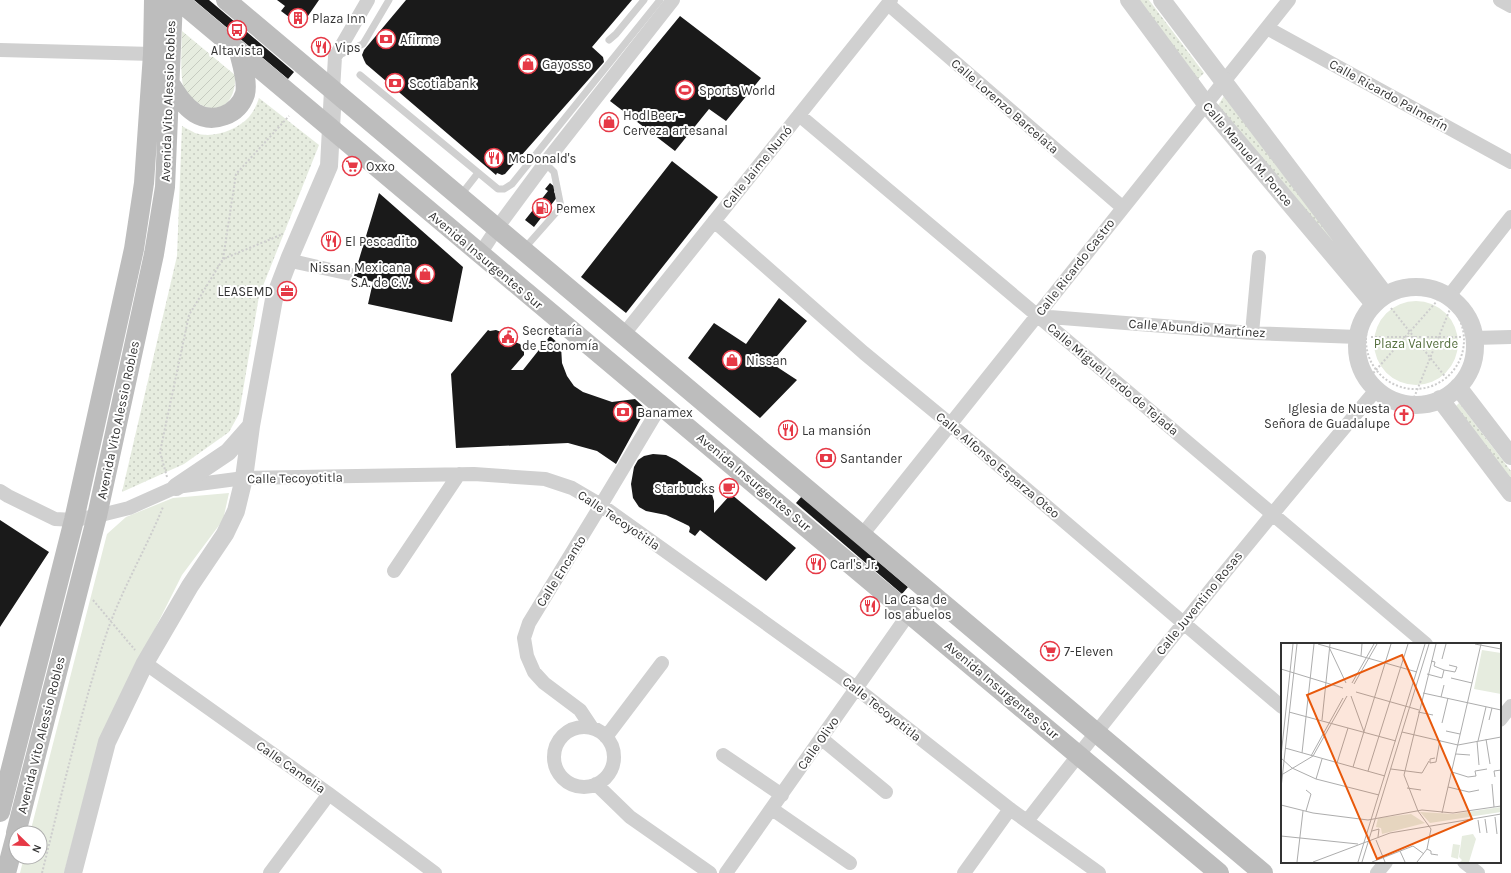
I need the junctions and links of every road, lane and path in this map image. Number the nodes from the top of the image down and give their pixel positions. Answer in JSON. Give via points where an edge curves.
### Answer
{"nodes":[{"id":1,"x":154,"y":0,"type":"edge"},
{"id":2,"x":172,"y":0,"type":"edge"},
{"id":3,"x":178,"y":0,"type":"edge"},
{"id":4,"x":226,"y":0,"type":"edge"},
{"id":5,"x":368,"y":0,"type":"edge"},
{"id":6,"x":389,"y":0,"type":"edge"},
{"id":7,"x":644,"y":0,"type":"edge"},
{"id":8,"x":660,"y":0,"type":"edge"},
{"id":9,"x":673,"y":0,"type":"edge"},
{"id":10,"x":1129,"y":0,"type":"edge"},
{"id":11,"x":1162,"y":0,"type":"edge"},
{"id":12,"x":1289,"y":0,"type":"edge"},
{"id":13,"x":1500,"y":0,"type":"edge"},
{"id":14,"x":890,"y":2,"type":"edge"},
{"id":15,"x":1511,"y":6,"type":"edge"},
{"id":16,"x":1267,"y":28,"type":"junction"},
{"id":17,"x":609,"y":40,"type":"dead end"},
{"id":18,"x":0,"y":50,"type":"edge"},
{"id":19,"x":239,"y":52,"type":"junction"},
{"id":20,"x":153,"y":54,"type":"junction"},
{"id":21,"x":335,"y":58,"type":"junction"},
{"id":22,"x":360,"y":75,"type":"dead end"},
{"id":23,"x":1224,"y":81,"type":"junction"},
{"id":24,"x":169,"y":82,"type":"junction"},
{"id":25,"x":333,"y":90,"type":"junction"},
{"id":26,"x":300,"y":104,"type":"junction"},
{"id":27,"x":1206,"y":104,"type":"junction"},
{"id":28,"x":799,"y":115,"type":"junction"},
{"id":29,"x":331,"y":130,"type":"junction"},
{"id":30,"x":1511,"y":162,"type":"edge"},
{"id":31,"x":545,"y":163,"type":"junction"},
{"id":32,"x":478,"y":172,"type":"junction"},
{"id":33,"x":460,"y":196,"type":"junction"},
{"id":34,"x":1122,"y":208,"type":"junction"},
{"id":35,"x":1511,"y":217,"type":"edge"},
{"id":36,"x":714,"y":221,"type":"junction"},
{"id":37,"x":303,"y":226,"type":"junction"},
{"id":38,"x":497,"y":228,"type":"junction"},
{"id":39,"x":523,"y":250,"type":"junction"},
{"id":40,"x":480,"y":254,"type":"junction"},
{"id":41,"x":1259,"y":257,"type":"dead end"},
{"id":42,"x":223,"y":259,"type":"junction"},
{"id":43,"x":289,"y":260,"type":"junction"},
{"id":44,"x":350,"y":274,"type":"dead end"},
{"id":45,"x":1447,"y":299,"type":"junction"},
{"id":46,"x":1384,"y":302,"type":"junction"},
{"id":47,"x":1037,"y":316,"type":"junction"},
{"id":48,"x":1410,"y":332,"type":"junction"},
{"id":49,"x":1252,"y":333,"type":"junction"},
{"id":50,"x":624,"y":334,"type":"junction"},
{"id":51,"x":1438,"y":336,"type":"junction"},
{"id":52,"x":1362,"y":337,"type":"junction"},
{"id":53,"x":1405,"y":337,"type":"junction"},
{"id":54,"x":1414,"y":337,"type":"junction"},
{"id":55,"x":1469,"y":337,"type":"junction"},
{"id":56,"x":1511,"y":337,"type":"edge"},
{"id":57,"x":1430,"y":357,"type":"junction"},
{"id":58,"x":1373,"y":380,"type":"junction"},
{"id":59,"x":1452,"y":382,"type":"junction"},
{"id":60,"x":1413,"y":397,"type":"junction"},
{"id":61,"x":1440,"y":399,"type":"junction"},
{"id":62,"x":661,"y":404,"type":"junction"},
{"id":63,"x":950,"y":424,"type":"junction"},
{"id":64,"x":251,"y":426,"type":"junction"},
{"id":65,"x":1511,"y":456,"type":"edge"},
{"id":66,"x":459,"y":474,"type":"junction"},
{"id":67,"x":244,"y":478,"type":"junction"},
{"id":68,"x":173,"y":489,"type":"junction"},
{"id":69,"x":0,"y":490,"type":"edge"},
{"id":70,"x":1511,"y":493,"type":"edge"},
{"id":71,"x":601,"y":505,"type":"junction"},
{"id":72,"x":1273,"y":512,"type":"junction"},
{"id":73,"x":97,"y":516,"type":"junction"},
{"id":74,"x":74,"y":520,"type":"junction"},
{"id":75,"x":862,"y":535,"type":"junction"},
{"id":76,"x":394,"y":571,"type":"dead end"},
{"id":77,"x":80,"y":583,"type":"junction"},
{"id":78,"x":910,"y":612,"type":"junction"},
{"id":79,"x":111,"y":622,"type":"junction"},
{"id":80,"x":1183,"y":622,"type":"junction"},
{"id":81,"x":1425,"y":643,"type":"edge"},
{"id":82,"x":145,"y":663,"type":"junction"},
{"id":83,"x":662,"y":663,"type":"dead end"},
{"id":84,"x":856,"y":688,"type":"junction"},
{"id":85,"x":1281,"y":707,"type":"edge"},
{"id":86,"x":592,"y":728,"type":"junction"},
{"id":87,"x":1096,"y":732,"type":"junction"},
{"id":88,"x":606,"y":737,"type":"junction"},
{"id":89,"x":822,"y":739,"type":"junction"},
{"id":90,"x":723,"y":755,"type":"dead end"},
{"id":91,"x":1079,"y":755,"type":"junction"},
{"id":92,"x":596,"y":784,"type":"junction"},
{"id":93,"x":886,"y":792,"type":"dead end"},
{"id":94,"x":329,"y":794,"type":"junction"},
{"id":95,"x":782,"y":795,"type":"junction"},
{"id":96,"x":772,"y":809,"type":"junction"},
{"id":97,"x":1010,"y":809,"type":"junction"},
{"id":98,"x":0,"y":812,"type":"edge"},
{"id":99,"x":1027,"y":821,"type":"junction"},
{"id":100,"x":15,"y":825,"type":"edge"},
{"id":101,"x":8,"y":861,"type":"edge"},
{"id":102,"x":1385,"y":863,"type":"edge"},
{"id":103,"x":1465,"y":863,"type":"edge"},
{"id":104,"x":850,"y":864,"type":"dead end"},
{"id":105,"x":430,"y":872,"type":"edge"},
{"id":106,"x":729,"y":872,"type":"edge"},
{"id":107,"x":6,"y":873,"type":"edge"},
{"id":108,"x":42,"y":873,"type":"edge"},
{"id":109,"x":73,"y":873,"type":"edge"},
{"id":110,"x":270,"y":873,"type":"edge"},
{"id":111,"x":710,"y":873,"type":"edge"},
{"id":112,"x":964,"y":873,"type":"edge"},
{"id":113,"x":1099,"y":873,"type":"edge"},
{"id":114,"x":1219,"y":873,"type":"edge"},
{"id":115,"x":1263,"y":873,"type":"edge"},
{"id":116,"x":1377,"y":873,"type":"edge"},
{"id":117,"x":1478,"y":873,"type":"edge"}],
"edges":[{"from":1,"to":20,"type":"main road","name":"Avenida Vito Alessio Robles"},
{"from":2,"to":24,"type":"main road","name":"Avenida Vito Alessio Robles"},
{"from":3,"to":19,"type":"main road","name":"Avenida Insurgentes Sur"},
{"from":4,"to":25,"type":"main road"},
{"from":5,"to":21,"type":"street"},
{"from":6,"to":21,"type":"lane","via":[[363,44]]},
{"from":7,"to":17,"type":"lane"},
{"from":8,"to":32,"type":"lane","via":[[512,184],[504,189],[498,189]]},
{"from":9,"to":31,"type":"street"},
{"from":10,"to":27,"type":"street","name":"Calle Manuel M. Ponce"},
{"from":11,"to":23,"type":"street","name":"Calle Manuel M. Ponce"},
{"from":12,"to":16,"type":"street","name":"Calle Ricardo Castro"},
{"from":13,"to":15,"type":"street"},
{"from":14,"to":28,"type":"street","name":"Calle Jaime Nunó"},
{"from":14,"to":34,"type":"street","name":"Calle Lorenzo Barcelata"},
{"from":16,"to":23,"type":"street","name":"Calle Ricardo Castro"},
{"from":16,"to":30,"type":"street","name":"Calle Ricardo Palmerín"},
{"from":18,"to":20,"type":"street"},
{"from":19,"to":24,"type":"main road","via":[[245,74],[245,94],[236,110],[227,116],[210,117],[195,113],[179,98]]},
{"from":19,"to":26,"type":"main road","name":"Avenida Insurgentes Sur"},
{"from":20,"to":74,"type":"main road","name":"Avenida Vito Alessio Robles","via":[[144,183],[134,249]]},
{"from":21,"to":25,"type":"street"},
{"from":22,"to":32,"type":"lane"},
{"from":23,"to":27,"type":"street","name":"Calle Ricardo Castro"},
{"from":23,"to":46,"type":"street","name":"Calle Manuel M. Ponce"},
{"from":24,"to":73,"type":"main road","name":"Avenida Vito Alessio Robles","via":[[165,187],[154,254]]},
{"from":25,"to":29,"type":"street"},
{"from":25,"to":33,"type":"main road"},
{"from":26,"to":29,"type":"main road","name":"Avenida Insurgentes Sur"},
{"from":26,"to":42,"type":"path","via":[[236,174]]},
{"from":27,"to":34,"type":"street","name":"Calle Ricardo Castro"},
{"from":27,"to":46,"type":"street","name":"Calle Manuel M. Ponce"},
{"from":28,"to":36,"type":"street","name":"Calle Jaime Nunó"},
{"from":28,"to":47,"type":"street","name":"Calle Miguel Lerdo de Tejada"},
{"from":29,"to":37,"type":"street","via":[[329,166]]},
{"from":29,"to":40,"type":"main road","name":"Avenida Insurgentes Sur"},
{"from":31,"to":38,"type":"street"},
{"from":31,"to":39,"type":"lane","via":[[554,172],[561,207]]},
{"from":32,"to":33,"type":"lane"},
{"from":33,"to":38,"type":"main road"},
{"from":34,"to":47,"type":"street","name":"Calle Ricardo Castro"},
{"from":35,"to":45,"type":"street"},
{"from":36,"to":50,"type":"street","name":"Calle Jaime Nunó"},
{"from":36,"to":63,"type":"street","name":"Calle Alfonso Esparza Oteo","via":[[864,353]]},
{"from":37,"to":42,"type":"path"},
{"from":37,"to":43,"type":"street"},
{"from":38,"to":39,"type":"main road"},
{"from":38,"to":40,"type":"street"},
{"from":39,"to":50,"type":"main road"},
{"from":40,"to":62,"type":"main road","name":"Avenida Insurgentes Sur"},
{"from":41,"to":49,"type":"street"},
{"from":42,"to":68,"type":"path","via":[[189,315],[160,452]]},
{"from":43,"to":44,"type":"lane"},
{"from":43,"to":64,"type":"street","via":[[274,299]]},
{"from":45,"to":46,"type":"path","via":[[1418,291],[1406,292]]},
{"from":45,"to":46,"type":"street","via":[[1424,287],[1404,288]]},
{"from":45,"to":48,"type":"path"},
{"from":45,"to":51,"type":"path"},
{"from":45,"to":55,"type":"path"},
{"from":45,"to":55,"type":"street","via":[[1464,311],[1470,323]]},
{"from":46,"to":48,"type":"path"},
{"from":46,"to":52,"type":"path","via":[[1372,317]]},
{"from":46,"to":52,"type":"street","via":[[1363,319]]},
{"from":47,"to":49,"type":"street","name":"Calle Abundio Martínez"},
{"from":47,"to":63,"type":"street","name":"Calle Ricardo Castro"},
{"from":47,"to":72,"type":"street","name":"Calle Miguel Lerdo de Tejada"},
{"from":48,"to":53,"type":"path"},
{"from":48,"to":54,"type":"path"},
{"from":49,"to":52,"type":"street","name":"Calle Abundio Martínez"},
{"from":50,"to":75,"type":"main road"},
{"from":51,"to":54,"type":"path"},
{"from":51,"to":55,"type":"path"},
{"from":51,"to":57,"type":"path"},
{"from":52,"to":53,"type":"path"},
{"from":52,"to":58,"type":"path","via":[[1367,348]]},
{"from":52,"to":58,"type":"street","via":[[1357,347],[1360,364]]},
{"from":53,"to":54,"type":"path"},
{"from":53,"to":58,"type":"path"},
{"from":54,"to":57,"type":"path"},
{"from":55,"to":56,"type":"street"},
{"from":55,"to":59,"type":"path","via":[[1454,370]]},
{"from":55,"to":59,"type":"street","via":[[1475,348],[1472,362],[1467,375]]},
{"from":57,"to":59,"type":"path"},
{"from":57,"to":60,"type":"path"},
{"from":58,"to":60,"type":"path","via":[[1387,380],[1408,389]]},
{"from":58,"to":60,"type":"street","via":[[1392,400]]},
{"from":58,"to":72,"type":"street","name":"Calle Juventino Rosas"},
{"from":59,"to":60,"type":"path","via":[[1437,384]]},
{"from":59,"to":61,"type":"street"},
{"from":59,"to":65,"type":"street"},
{"from":60,"to":61,"type":"street","via":[[1426,404]]},
{"from":61,"to":70,"type":"street"},
{"from":62,"to":71,"type":"street","name":"Calle Encanto"},
{"from":62,"to":78,"type":"main road","name":"Avenida Insurgentes Sur"},
{"from":63,"to":75,"type":"street","name":"Calle Ricardo Castro"},
{"from":63,"to":80,"type":"street","name":"Calle Alfonso Esparza Oteo"},
{"from":64,"to":67,"type":"street"},
{"from":64,"to":68,"type":"street","via":[[228,452]]},
{"from":66,"to":67,"type":"street","name":"Calle Tecoyotitla"},
{"from":66,"to":71,"type":"street","name":"Calle Tecoyotitla","via":[[545,479],[572,488]]},
{"from":66,"to":76,"type":"street"},
{"from":67,"to":68,"type":"street","name":"Calle Tecoyotitla"},
{"from":67,"to":82,"type":"street","via":[[236,512],[225,534],[190,586]]},
{"from":68,"to":73,"type":"street","name":"Calle Tecoyotitla","via":[[129,508]]},
{"from":68,"to":79,"type":"path"},
{"from":69,"to":74,"type":"street","name":"Calle Tecoyotitla","via":[[55,519]]},
{"from":71,"to":84,"type":"street","name":"Calle Tecoyotitla"},
{"from":71,"to":86,"type":"street","name":"Calle Encanto","via":[[529,623],[524,638],[527,656],[534,672],[544,683],[580,710]]},
{"from":72,"to":80,"type":"street","name":"Calle Juventino Rosas"},
{"from":72,"to":81,"type":"street","name":"Calle Miguel Lerdo de Tejada"},
{"from":73,"to":74,"type":"street","name":"Calle Tecoyotitla"},
{"from":73,"to":77,"type":"main road","name":"Avenida Vito Alessio Robles"},
{"from":74,"to":98,"type":"main road","name":"Avenida Vito Alessio Robles"},
{"from":75,"to":87,"type":"main road"},
{"from":77,"to":79,"type":"path"},
{"from":77,"to":100,"type":"main road","name":"Avenida Vito Alessio Robles"},
{"from":78,"to":84,"type":"street","name":"Calle Olivo"},
{"from":78,"to":91,"type":"main road","name":"Avenida Insurgentes Sur"},
{"from":79,"to":82,"type":"path"},
{"from":79,"to":108,"type":"path","via":[[90,690]]},
{"from":80,"to":85,"type":"street","name":"Calle Alfonso Esparza Oteo"},
{"from":80,"to":87,"type":"street","name":"Calle Juventino Rosas"},
{"from":82,"to":94,"type":"street","name":"Calle Camelia"},
{"from":82,"to":109,"type":"street","via":[[107,742]]},
{"from":83,"to":88,"type":"street"},
{"from":84,"to":89,"type":"street","name":"Calle Olivo"},
{"from":84,"to":97,"type":"street","name":"Calle Tecoyotitla"},
{"from":86,"to":88,"type":"street"},
{"from":86,"to":92,"type":"street","via":[[584,727],[566,733],[559,740],[554,759],[561,777],[568,783],[587,787]]},
{"from":87,"to":91,"type":"street","name":"Calle Juventino Rosas"},
{"from":87,"to":115,"type":"main road"},
{"from":88,"to":92,"type":"street","via":[[613,751],[613,763],[608,774]]},
{"from":89,"to":93,"type":"street"},
{"from":89,"to":95,"type":"street","name":"Calle Olivo"},
{"from":90,"to":95,"type":"street"},
{"from":91,"to":99,"type":"street","name":"Calle Juventino Rosas"},
{"from":91,"to":114,"type":"main road","name":"Avenida Insurgentes Sur"},
{"from":92,"to":111,"type":"street","via":[[630,816]]},
{"from":94,"to":105,"type":"street","name":"Calle Camelia"},
{"from":94,"to":110,"type":"street"},
{"from":95,"to":96,"type":"street","name":"Calle Olivo"},
{"from":96,"to":104,"type":"street"},
{"from":96,"to":106,"type":"street","name":"Calle Olivo"},
{"from":97,"to":99,"type":"street","name":"Calle Tecoyotitla"},
{"from":97,"to":112,"type":"street"},
{"from":99,"to":113,"type":"street","name":"Calle Tecoyotitla"},
{"from":101,"to":107,"type":"main road","name":"Avenida Vito Alessio Robles"},
{"from":102,"to":116,"type":"street"},
{"from":103,"to":117,"type":"street"}]}
